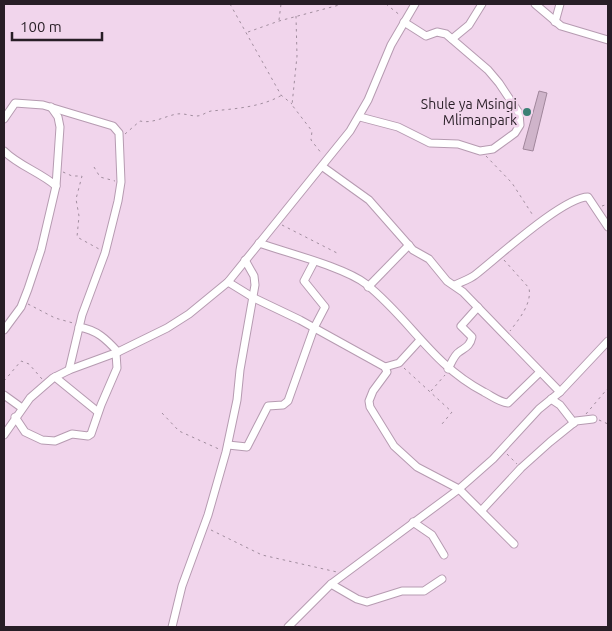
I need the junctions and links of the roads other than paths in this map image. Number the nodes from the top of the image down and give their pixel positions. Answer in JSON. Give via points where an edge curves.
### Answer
{"nodes":[{"id":1,"x":415,"y":4,"type":"edge"},
{"id":2,"x":482,"y":4,"type":"edge"},
{"id":3,"x":535,"y":4,"type":"edge"},
{"id":4,"x":560,"y":4,"type":"edge"},
{"id":5,"x":405,"y":21,"type":"junction"},
{"id":6,"x":555,"y":22,"type":"junction"},
{"id":7,"x":452,"y":38,"type":"junction"},
{"id":8,"x":608,"y":40,"type":"edge"},
{"id":9,"x":52,"y":107,"type":"junction"},
{"id":10,"x":67,"y":112,"type":"junction"},
{"id":11,"x":360,"y":116,"type":"junction"},
{"id":12,"x":4,"y":120,"type":"edge"},
{"id":13,"x":59,"y":120,"type":"junction"},
{"id":14,"x":4,"y":151,"type":"edge"},
{"id":15,"x":325,"y":165,"type":"junction"},
{"id":16,"x":56,"y":186,"type":"junction"},
{"id":17,"x":608,"y":227,"type":"edge"},
{"id":18,"x":259,"y":243,"type":"junction"},
{"id":19,"x":409,"y":245,"type":"junction"},
{"id":20,"x":244,"y":260,"type":"junction"},
{"id":21,"x":314,"y":262,"type":"junction"},
{"id":22,"x":228,"y":282,"type":"junction"},
{"id":23,"x":455,"y":285,"type":"junction"},
{"id":24,"x":368,"y":287,"type":"junction"},
{"id":25,"x":254,"y":298,"type":"junction"},
{"id":26,"x":478,"y":307,"type":"junction"},
{"id":27,"x":79,"y":326,"type":"junction"},
{"id":28,"x":314,"y":328,"type":"junction"},
{"id":29,"x":4,"y":330,"type":"edge"},
{"id":30,"x":420,"y":340,"type":"junction"},
{"id":31,"x":608,"y":341,"type":"edge"},
{"id":32,"x":117,"y":352,"type":"junction"},
{"id":33,"x":385,"y":367,"type":"junction"},
{"id":34,"x":448,"y":369,"type":"junction"},
{"id":35,"x":69,"y":370,"type":"junction"},
{"id":36,"x":540,"y":372,"type":"junction"},
{"id":37,"x":55,"y":377,"type":"junction"},
{"id":38,"x":560,"y":392,"type":"junction"},
{"id":39,"x":4,"y":396,"type":"edge"},
{"id":40,"x":551,"y":399,"type":"junction"},
{"id":41,"x":22,"y":408,"type":"junction"},
{"id":42,"x":98,"y":412,"type":"junction"},
{"id":43,"x":15,"y":417,"type":"junction"},
{"id":44,"x":593,"y":419,"type":"road end"},
{"id":45,"x":574,"y":423,"type":"junction"},
{"id":46,"x":4,"y":435,"type":"edge"},
{"id":47,"x":227,"y":448,"type":"junction"},
{"id":48,"x":460,"y":489,"type":"junction"},
{"id":49,"x":482,"y":510,"type":"junction"},
{"id":50,"x":413,"y":522,"type":"junction"},
{"id":51,"x":514,"y":544,"type":"dead end"},
{"id":52,"x":444,"y":555,"type":"dead end"},
{"id":53,"x":442,"y":579,"type":"dead end"},
{"id":54,"x":331,"y":584,"type":"junction"},
{"id":55,"x":172,"y":627,"type":"edge"},
{"id":56,"x":288,"y":627,"type":"edge"}],
"edges":[{"from":1,"to":5,"type":"street"},
{"from":2,"to":7,"type":"street","via":[[469,25]]},
{"from":3,"to":6,"type":"street"},
{"from":4,"to":6,"type":"street"},
{"from":5,"to":7,"type":"street","via":[[426,36],[441,32]]},
{"from":5,"to":11,"type":"street"},
{"from":6,"to":8,"type":"street"},
{"from":7,"to":11,"type":"street","via":[[495,77],[519,113],[520,125],[515,133],[494,149],[480,151],[458,144],[430,143],[398,127]]},
{"from":9,"to":10,"type":"street"},
{"from":9,"to":12,"type":"street","via":[[15,103]]},
{"from":9,"to":13,"type":"street"},
{"from":10,"to":13,"type":"street"},
{"from":10,"to":27,"type":"street","via":[[113,126],[120,133],[121,182],[105,253]]},
{"from":11,"to":15,"type":"street"},
{"from":13,"to":16,"type":"street"},
{"from":14,"to":16,"type":"street"},
{"from":15,"to":18,"type":"street"},
{"from":15,"to":19,"type":"street","via":[[369,200]]},
{"from":16,"to":29,"type":"street","via":[[41,250],[23,301]]},
{"from":17,"to":23,"type":"street","via":[[588,196],[538,225],[474,276]]},
{"from":18,"to":20,"type":"street"},
{"from":18,"to":21,"type":"street"},
{"from":19,"to":23,"type":"street","via":[[429,259],[442,277]]},
{"from":19,"to":24,"type":"street"},
{"from":20,"to":22,"type":"street"},
{"from":20,"to":25,"type":"street","via":[[254,276]]},
{"from":21,"to":24,"type":"street"},
{"from":21,"to":28,"type":"street","via":[[304,281],[325,307]]},
{"from":22,"to":25,"type":"street"},
{"from":22,"to":32,"type":"street","via":[[178,322]]},
{"from":23,"to":26,"type":"street"},
{"from":24,"to":30,"type":"street"},
{"from":25,"to":28,"type":"street"},
{"from":25,"to":47,"type":"street"},
{"from":26,"to":34,"type":"street","via":[[460,326],[472,337],[471,341]]},
{"from":26,"to":36,"type":"street"},
{"from":27,"to":32,"type":"street","via":[[101,335]]},
{"from":27,"to":35,"type":"street"},
{"from":28,"to":33,"type":"street"},
{"from":28,"to":47,"type":"street","via":[[286,404],[268,406],[247,447]]},
{"from":30,"to":33,"type":"street","via":[[399,363]]},
{"from":30,"to":34,"type":"street"},
{"from":31,"to":38,"type":"street"},
{"from":32,"to":35,"type":"street"},
{"from":32,"to":42,"type":"street","via":[[117,368]]},
{"from":33,"to":48,"type":"street","via":[[387,372],[370,398],[373,412],[394,446],[411,463]]},
{"from":34,"to":36,"type":"street","via":[[506,404]]},
{"from":35,"to":37,"type":"street"},
{"from":36,"to":38,"type":"street"},
{"from":37,"to":41,"type":"street"},
{"from":37,"to":42,"type":"street"},
{"from":38,"to":40,"type":"street"},
{"from":39,"to":41,"type":"street"},
{"from":40,"to":45,"type":"street"},
{"from":40,"to":48,"type":"street"},
{"from":41,"to":43,"type":"street"},
{"from":42,"to":43,"type":"street","via":[[88,436],[72,434],[55,441],[29,435]]},
{"from":43,"to":46,"type":"street"},
{"from":44,"to":45,"type":"street"},
{"from":45,"to":49,"type":"street","via":[[521,468]]},
{"from":47,"to":55,"type":"street"},
{"from":48,"to":49,"type":"street"},
{"from":48,"to":50,"type":"street"},
{"from":49,"to":51,"type":"street"},
{"from":50,"to":52,"type":"street","via":[[432,535]]},
{"from":50,"to":54,"type":"street"},
{"from":53,"to":54,"type":"street","via":[[424,591],[402,592],[367,602]]},
{"from":54,"to":56,"type":"street"}]}
